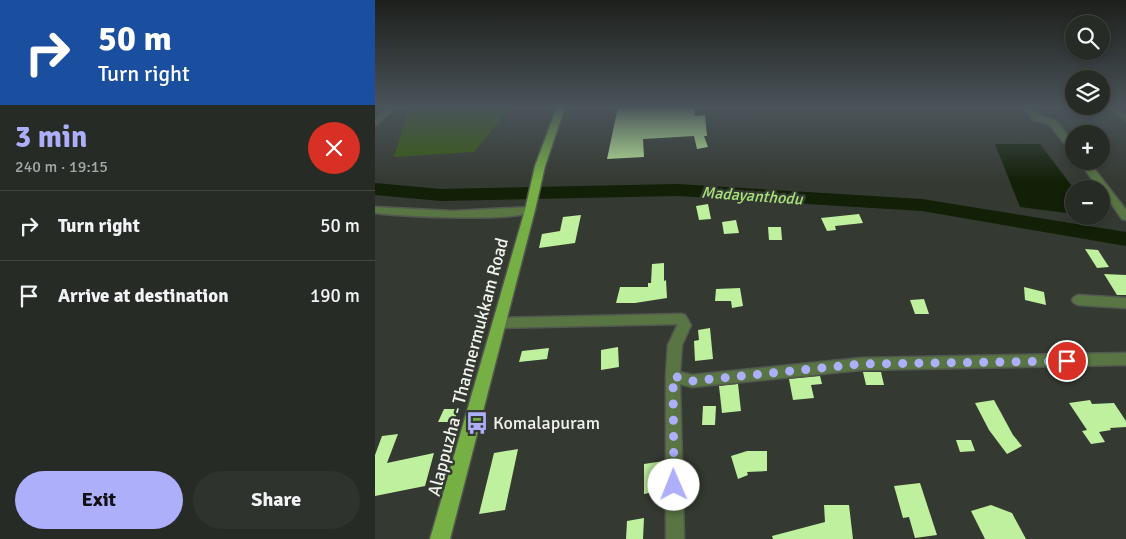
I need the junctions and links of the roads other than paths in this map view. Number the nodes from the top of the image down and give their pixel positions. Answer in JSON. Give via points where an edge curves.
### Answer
{"nodes":[{"id":1,"x":552,"y":132,"type":"edge"},
{"id":2,"x":1090,"y":170,"type":"edge"},
{"id":3,"x":531,"y":207,"type":"junction"},
{"id":4,"x":375,"y":210,"type":"edge"},
{"id":5,"x":1126,"y":217,"type":"edge"},
{"id":6,"x":1078,"y":300,"type":"dead end"},
{"id":7,"x":1126,"y":303,"type":"edge"},
{"id":8,"x":499,"y":323,"type":"junction"},
{"id":9,"x":1126,"y":360,"type":"edge"},
{"id":10,"x":673,"y":376,"type":"junction"},
{"id":11,"x":440,"y":539,"type":"edge"},
{"id":12,"x":675,"y":539,"type":"edge"}],
"edges":[{"from":1,"to":3,"type":"main road","name":"Alappuzha - Thannermukkam Road"},
{"from":2,"to":5,"type":"street"},
{"from":3,"to":4,"type":"street","via":[[482,214],[423,215]]},
{"from":3,"to":8,"type":"main road","name":"Alappuzha - Thannermukkam Road"},
{"from":6,"to":7,"type":"street"},
{"from":8,"to":10,"type":"street","via":[[681,319],[685,325],[675,346]]},
{"from":8,"to":11,"type":"main road","name":"Alappuzha - Thannermukkam Road"},
{"from":9,"to":10,"type":"street","via":[[861,364],[692,381]]},
{"from":10,"to":12,"type":"street"}]}
